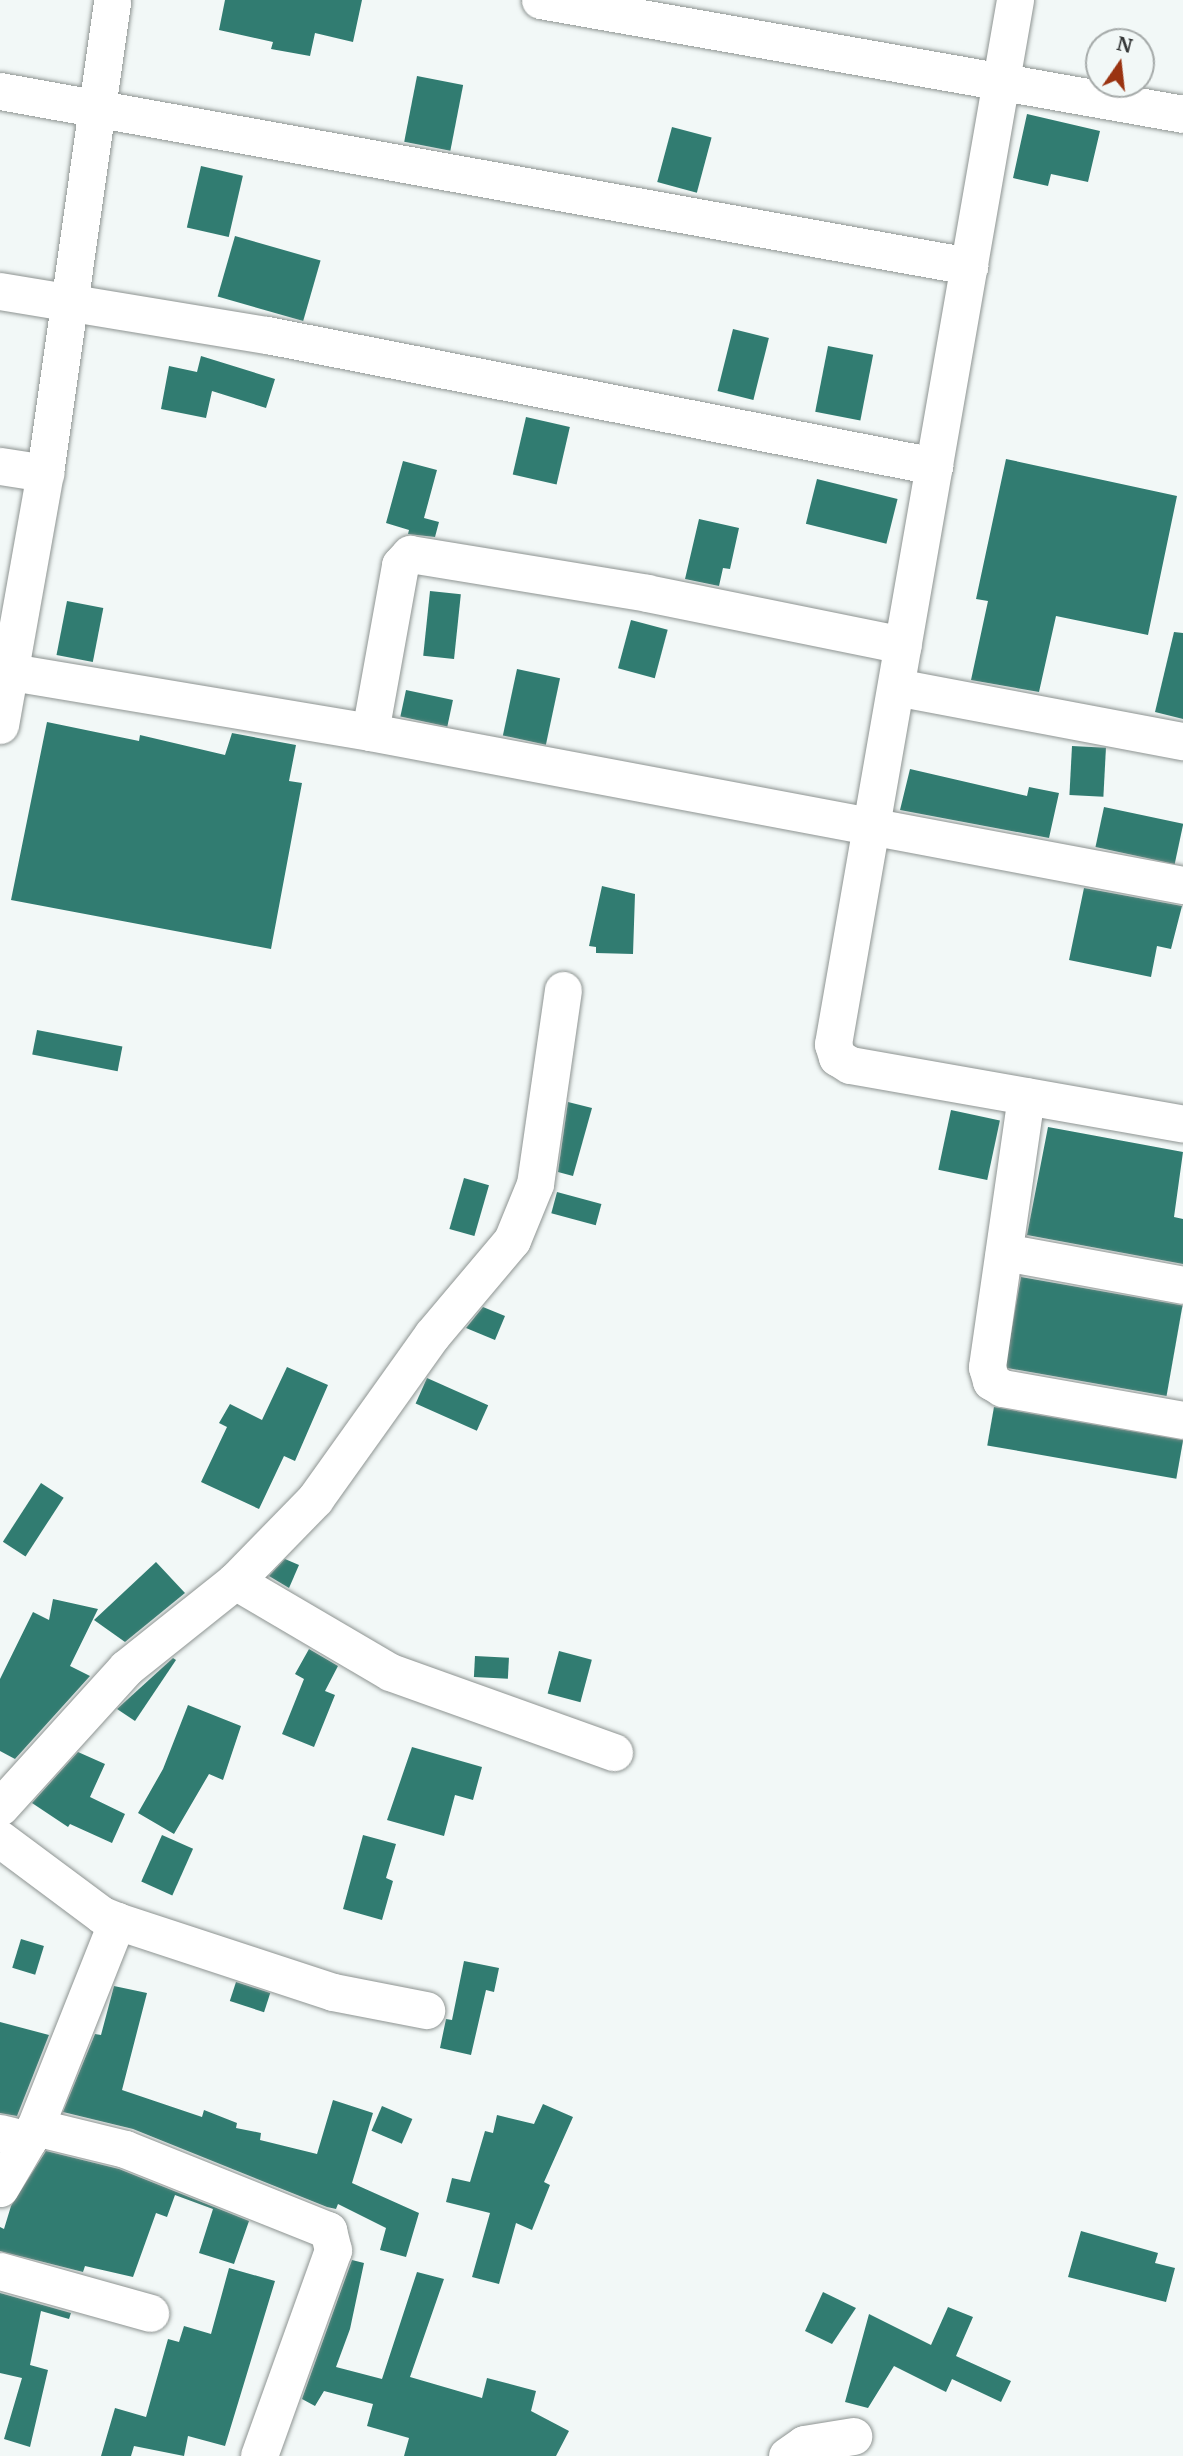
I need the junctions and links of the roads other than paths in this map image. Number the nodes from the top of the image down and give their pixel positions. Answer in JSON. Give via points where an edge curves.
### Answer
{"nodes":[{"id":1,"x":111,"y":0,"type":"edge"},
{"id":2,"x":540,"y":0,"type":"edge"},
{"id":3,"x":1015,"y":0,"type":"edge"},
{"id":4,"x":1001,"y":82,"type":"junction"},
{"id":5,"x":0,"y":91,"type":"edge"},
{"id":6,"x":96,"y":107,"type":"junction"},
{"id":7,"x":1183,"y":114,"type":"edge"},
{"id":8,"x":969,"y":267,"type":"junction"},
{"id":9,"x":0,"y":291,"type":"edge"},
{"id":10,"x":67,"y":304,"type":"junction"},
{"id":11,"x":0,"y":466,"type":"edge"},
{"id":12,"x":934,"y":466,"type":"junction"},
{"id":13,"x":45,"y":473,"type":"junction"},
{"id":14,"x":903,"y":645,"type":"junction"},
{"id":15,"x":6,"y":671,"type":"edge"},
{"id":16,"x":896,"y":687,"type":"junction"},
{"id":17,"x":0,"y":725,"type":"edge"},
{"id":18,"x":370,"y":732,"type":"junction"},
{"id":19,"x":1183,"y":741,"type":"edge"},
{"id":20,"x":871,"y":827,"type":"junction"},
{"id":21,"x":1183,"y":885,"type":"edge"},
{"id":22,"x":563,"y":990,"type":"dead end"},
{"id":23,"x":1026,"y":1096,"type":"junction"},
{"id":24,"x":1183,"y":1124,"type":"edge"},
{"id":25,"x":1004,"y":1252,"type":"junction"},
{"id":26,"x":1183,"y":1285,"type":"edge"},
{"id":27,"x":1183,"y":1420,"type":"edge"},
{"id":28,"x":235,"y":1581,"type":"junction"},
{"id":29,"x":614,"y":1752,"type":"dead end"},
{"id":30,"x":0,"y":1807,"type":"edge"},
{"id":31,"x":0,"y":1839,"type":"edge"},
{"id":32,"x":117,"y":1921,"type":"junction"},
{"id":33,"x":426,"y":2010,"type":"dead end"},
{"id":34,"x":21,"y":2134,"type":"edge"},
{"id":35,"x":0,"y":2188,"type":"edge"},
{"id":36,"x":0,"y":2271,"type":"edge"},
{"id":37,"x":150,"y":2313,"type":"dead end"},
{"id":38,"x":853,"y":2436,"type":"dead end"},
{"id":39,"x":259,"y":2456,"type":"edge"},
{"id":40,"x":787,"y":2456,"type":"edge"}],
"edges":[{"from":1,"to":6,"type":"street"},
{"from":2,"to":4,"type":"street"},
{"from":3,"to":4,"type":"street"},
{"from":4,"to":7,"type":"street"},
{"from":4,"to":8,"type":"street"},
{"from":5,"to":6,"type":"street"},
{"from":6,"to":8,"type":"street"},
{"from":6,"to":10,"type":"street"},
{"from":8,"to":12,"type":"street"},
{"from":9,"to":10,"type":"street"},
{"from":10,"to":12,"type":"street","via":[[267,335]]},
{"from":10,"to":13,"type":"street"},
{"from":11,"to":13,"type":"street"},
{"from":12,"to":14,"type":"street"},
{"from":13,"to":15,"type":"street"},
{"from":14,"to":16,"type":"street"},
{"from":14,"to":18,"type":"street","via":[[647,593],[410,554],[400,565]]},
{"from":15,"to":17,"type":"street"},
{"from":15,"to":18,"type":"street"},
{"from":16,"to":19,"type":"street"},
{"from":16,"to":20,"type":"street"},
{"from":18,"to":20,"type":"street"},
{"from":20,"to":21,"type":"street"},
{"from":20,"to":23,"type":"street","via":[[833,1044],[837,1057],[850,1065]]},
{"from":22,"to":28,"type":"street","via":[[536,1184],[512,1240],[432,1335],[315,1499]]},
{"from":23,"to":24,"type":"street"},
{"from":23,"to":25,"type":"street"},
{"from":25,"to":26,"type":"street"},
{"from":25,"to":27,"type":"street","via":[[987,1367],[991,1381],[1002,1388]]},
{"from":28,"to":29,"type":"street","via":[[390,1672]]},
{"from":28,"to":30,"type":"street","via":[[126,1668]]},
{"from":31,"to":32,"type":"street","via":[[102,1915]]},
{"from":32,"to":33,"type":"street","via":[[333,1992]]},
{"from":32,"to":34,"type":"street"},
{"from":34,"to":35,"type":"street"},
{"from":34,"to":39,"type":"street","via":[[125,2149],[328,2230],[333,2250]]},
{"from":36,"to":37,"type":"street"},
{"from":38,"to":40,"type":"street","via":[[804,2444]]}]}
